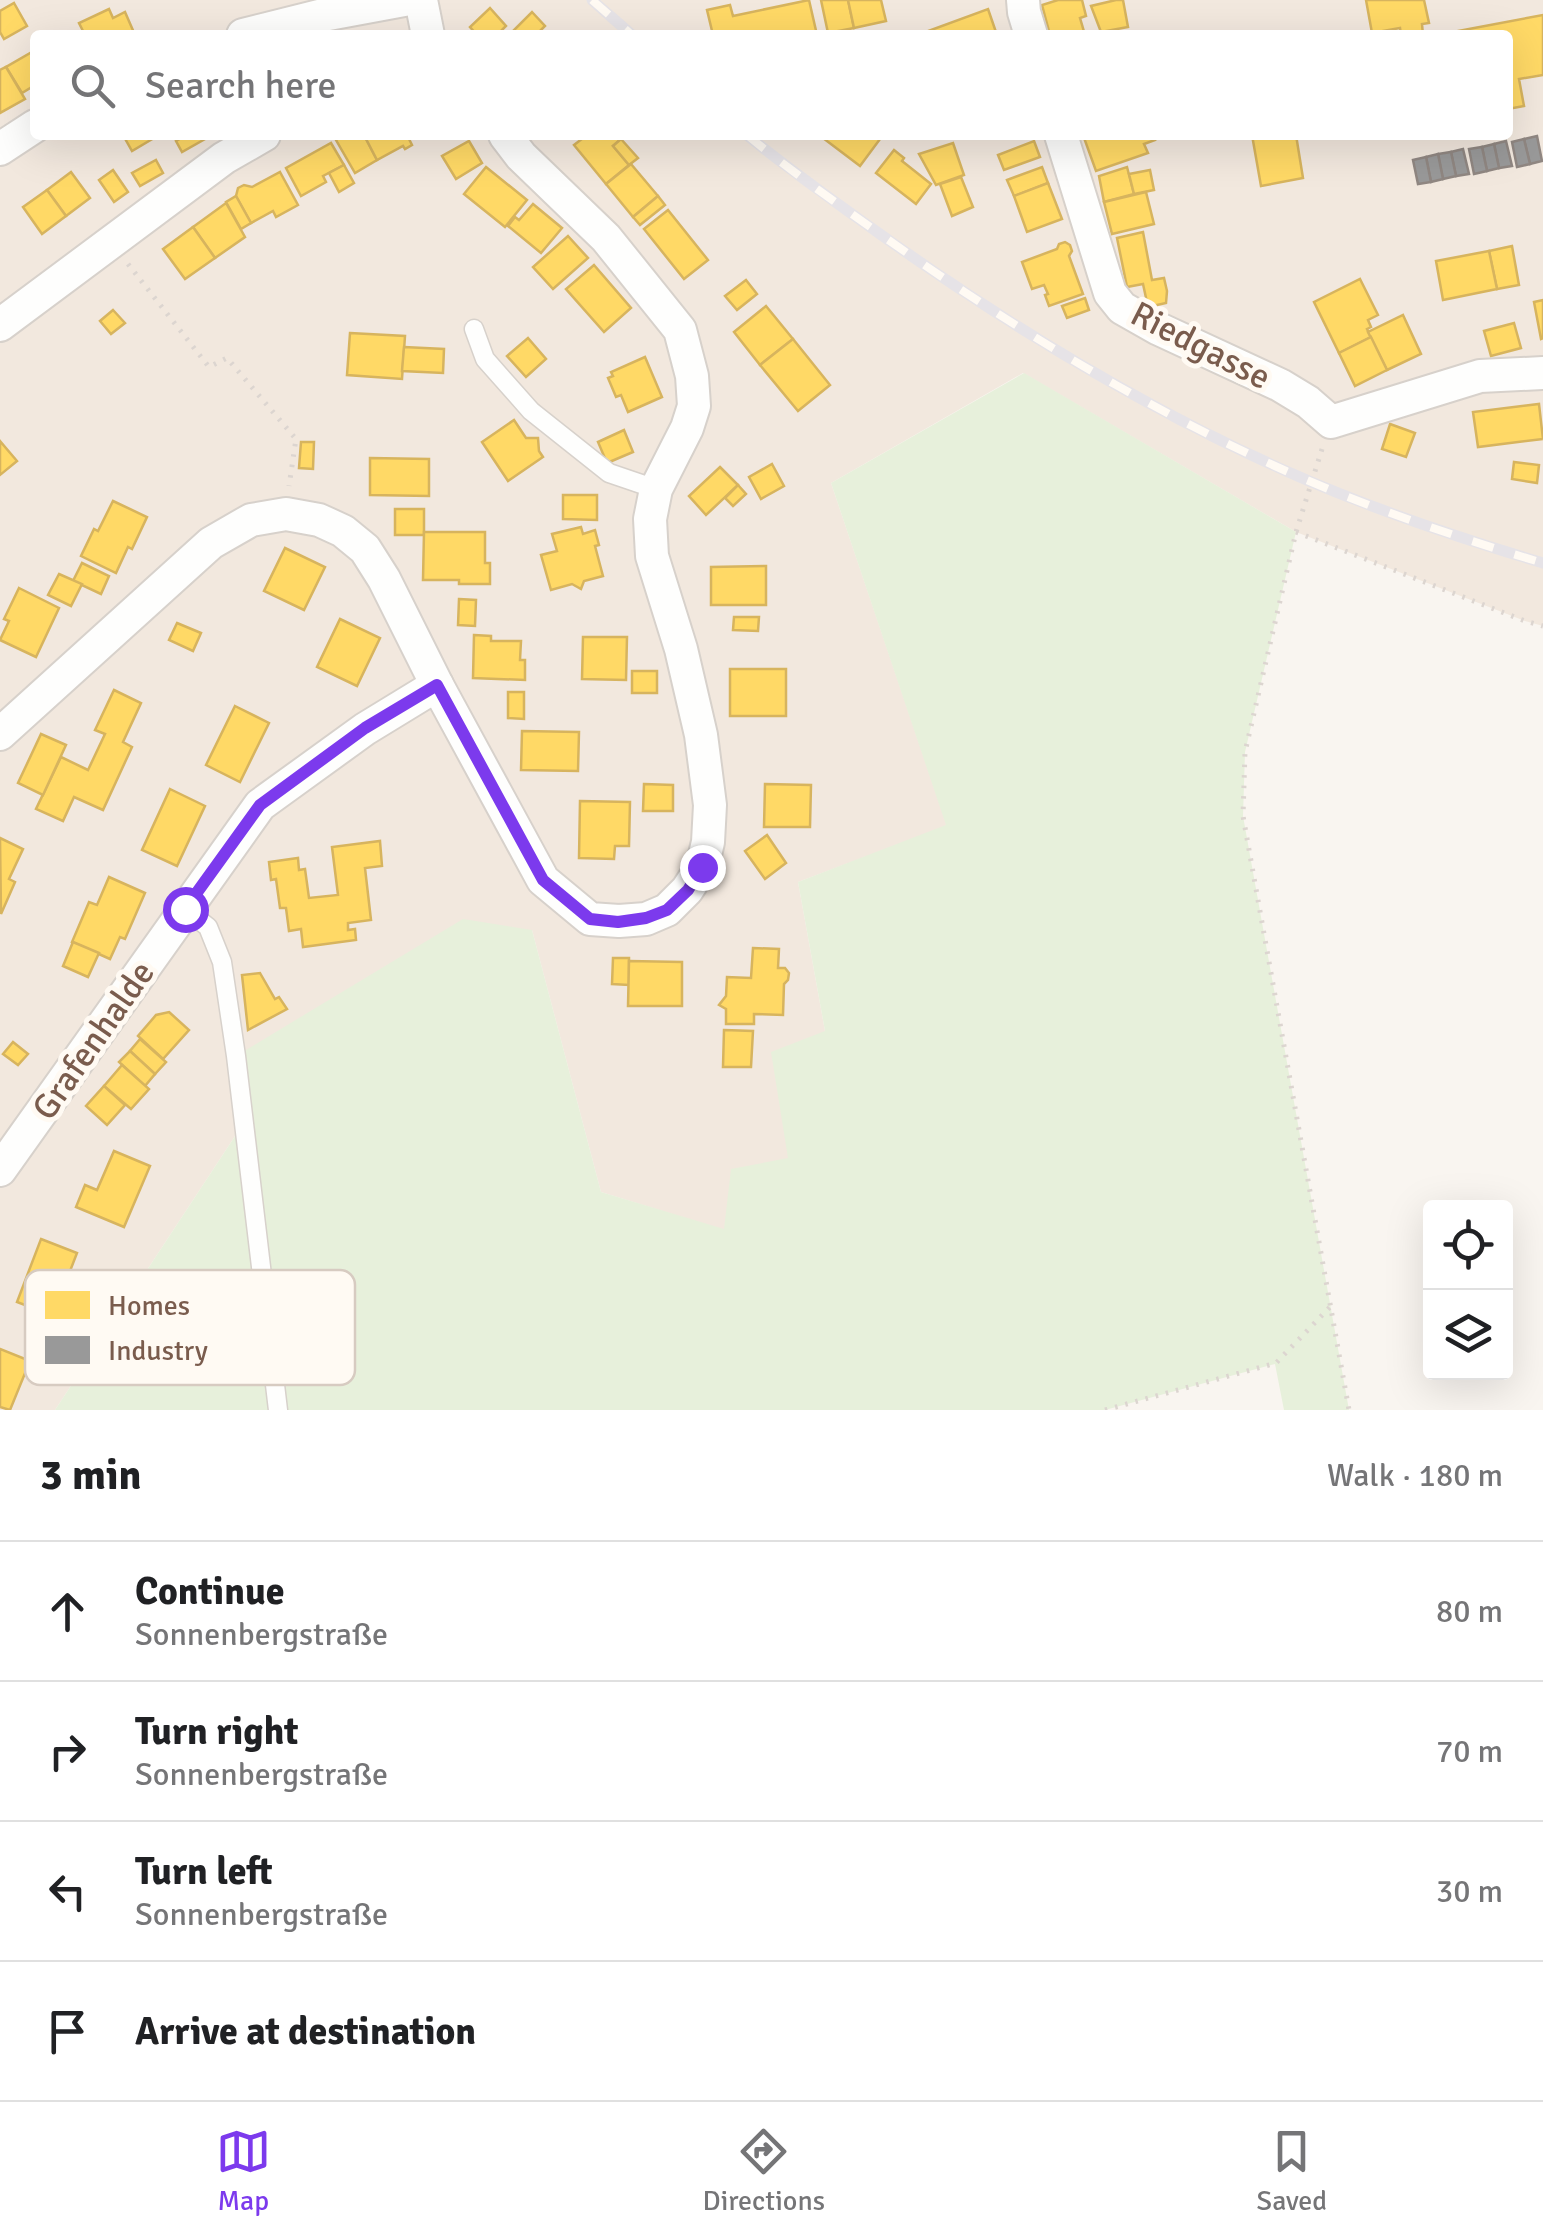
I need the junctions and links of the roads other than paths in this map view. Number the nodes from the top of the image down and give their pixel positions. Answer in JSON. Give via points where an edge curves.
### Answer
{"nodes":[{"id":1,"x":404,"y":0,"type":"edge"},
{"id":2,"x":422,"y":0,"type":"edge"},
{"id":3,"x":1023,"y":0,"type":"edge"},
{"id":4,"x":263,"y":30,"type":"edge"},
{"id":5,"x":427,"y":30,"type":"edge"},
{"id":6,"x":1029,"y":30,"type":"edge"},
{"id":7,"x":30,"y":129,"type":"edge"},
{"id":8,"x":255,"y":140,"type":"edge"},
{"id":9,"x":509,"y":140,"type":"edge"},
{"id":10,"x":1064,"y":140,"type":"edge"},
{"id":11,"x":0,"y":149,"type":"edge"},
{"id":12,"x":0,"y":325,"type":"edge"},
{"id":13,"x":474,"y":329,"type":"dead end"},
{"id":14,"x":1543,"y":373,"type":"edge"},
{"id":15,"x":656,"y":488,"type":"junction"},
{"id":16,"x":437,"y":685,"type":"junction"},
{"id":17,"x":0,"y":734,"type":"edge"},
{"id":18,"x":185,"y":909,"type":"junction"},
{"id":19,"x":0,"y":1170,"type":"edge"},
{"id":20,"x":261,"y":1270,"type":"edge"},
{"id":21,"x":275,"y":1385,"type":"edge"},
{"id":22,"x":278,"y":1410,"type":"edge"}],
"edges":[{"from":1,"to":4,"type":"street"},
{"from":2,"to":5,"type":"street"},
{"from":3,"to":6,"type":"street"},
{"from":7,"to":11,"type":"street"},
{"from":8,"to":12,"type":"street"},
{"from":9,"to":15,"type":"street","via":[[606,238],[680,330],[694,406]]},
{"from":10,"to":14,"type":"street","name":"Riedgasse","via":[[1110,292],[1122,308],[1280,385],[1331,422],[1480,376]]},
{"from":13,"to":15,"type":"lane","via":[[485,359],[531,411],[609,473]]},
{"from":15,"to":16,"type":"street","via":[[652,556],[681,649],[710,805],[702,867],[667,910],[618,922],[590,919],[543,880]]},
{"from":16,"to":17,"type":"street","via":[[365,548],[319,520],[286,514],[251,520],[211,544]]},
{"from":16,"to":18,"type":"street","name":"Grafenhalde","via":[[260,805]]},
{"from":18,"to":19,"type":"street","name":"Grafenhalde"},
{"from":18,"to":20,"type":"lane","via":[[208,927],[222,962]]},
{"from":21,"to":22,"type":"lane"}]}
